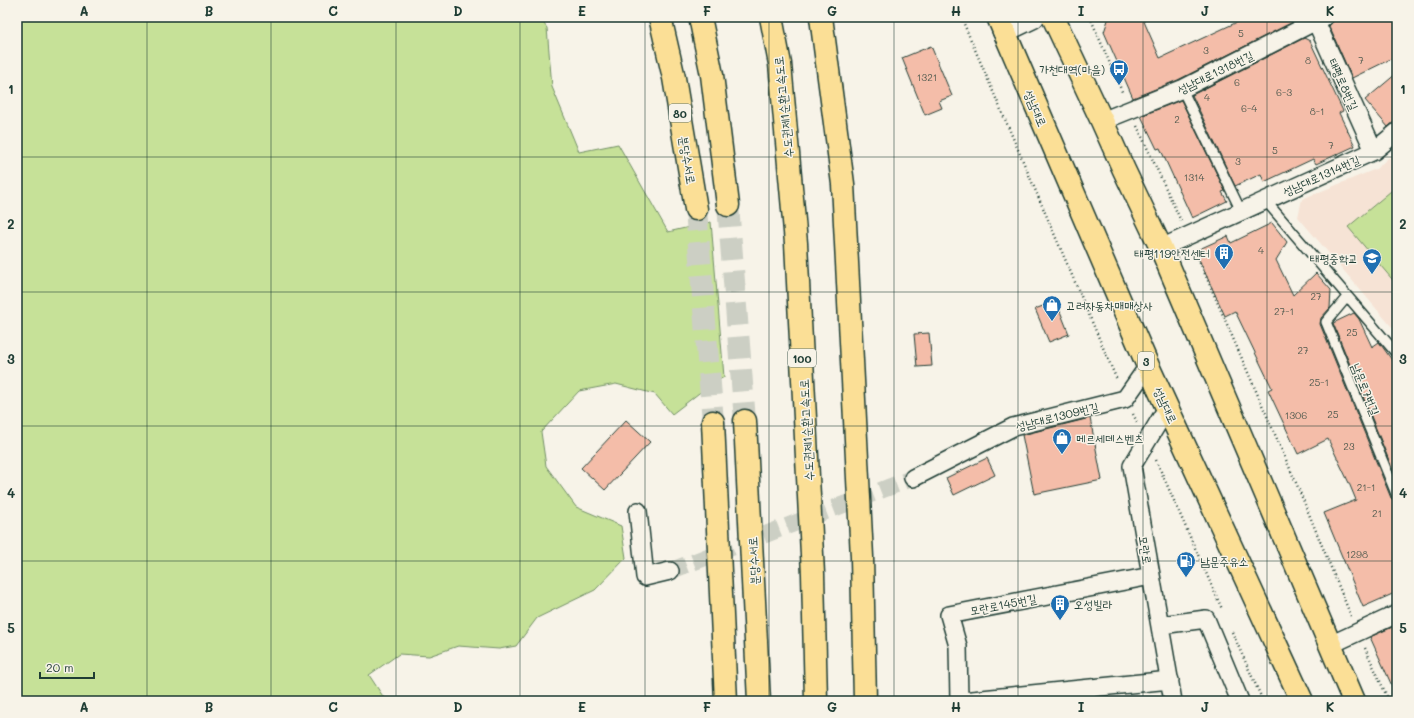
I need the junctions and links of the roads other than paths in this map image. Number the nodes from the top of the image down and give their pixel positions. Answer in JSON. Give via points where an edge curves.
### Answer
{"nodes":[{"id":1,"x":660,"y":17,"type":"edge"},
{"id":2,"x":700,"y":17,"type":"edge"},
{"id":3,"x":771,"y":17,"type":"edge"},
{"id":4,"x":821,"y":17,"type":"edge"},
{"id":5,"x":1033,"y":17,"type":"edge"},
{"id":6,"x":1053,"y":17,"type":"edge"},
{"id":7,"x":1318,"y":18,"type":"edge"},
{"id":8,"x":1001,"y":24,"type":"edge"},
{"id":9,"x":1182,"y":89,"type":"junction"},
{"id":10,"x":1102,"y":122,"type":"junction"},
{"id":11,"x":1397,"y":132,"type":"edge"},
{"id":12,"x":1374,"y":152,"type":"junction"},
{"id":13,"x":1265,"y":200,"type":"junction"},
{"id":14,"x":728,"y":205,"type":"tunnel mouth"},
{"id":15,"x":696,"y":209,"type":"tunnel mouth"},
{"id":16,"x":1241,"y":211,"type":"junction"},
{"id":17,"x":1162,"y":248,"type":"junction"},
{"id":18,"x":1347,"y":297,"type":"junction"},
{"id":19,"x":1397,"y":354,"type":"edge"},
{"id":20,"x":1148,"y":366,"type":"junction"},
{"id":21,"x":1167,"y":408,"type":"junction"},
{"id":22,"x":745,"y":421,"type":"tunnel mouth"},
{"id":23,"x":713,"y":422,"type":"tunnel mouth"},
{"id":24,"x":914,"y":478,"type":"tunnel mouth"},
{"id":25,"x":1397,"y":496,"type":"edge"},
{"id":26,"x":638,"y":511,"type":"dead end"},
{"id":27,"x":670,"y":571,"type":"tunnel mouth"},
{"id":28,"x":1151,"y":576,"type":"junction"},
{"id":29,"x":1396,"y":618,"type":"edge"},
{"id":30,"x":1160,"y":625,"type":"junction"},
{"id":31,"x":1330,"y":645,"type":"junction"},
{"id":32,"x":1170,"y":680,"type":"junction"},
{"id":33,"x":726,"y":701,"type":"edge"},
{"id":34,"x":759,"y":701,"type":"edge"},
{"id":35,"x":816,"y":701,"type":"edge"},
{"id":36,"x":865,"y":701,"type":"edge"},
{"id":37,"x":960,"y":701,"type":"edge"},
{"id":38,"x":1173,"y":701,"type":"edge"},
{"id":39,"x":1240,"y":701,"type":"edge"},
{"id":40,"x":1302,"y":701,"type":"edge"},
{"id":41,"x":1354,"y":701,"type":"edge"}],
"edges":[{"from":1,"to":15,"type":"main road","name":"분당수서로","number":"80","via":[[674,78]]},
{"from":2,"to":14,"type":"main road","via":[[712,75]]},
{"from":3,"to":35,"type":"main road","name":"수도권제1순환고속도로","number":"100","via":[[780,64],[796,243],[813,574]]},
{"from":4,"to":36,"type":"main road","via":[[843,184],[862,557]]},
{"from":5,"to":8,"type":"main road"},
{"from":6,"to":10,"type":"main road"},
{"from":7,"to":9,"type":"street","name":"성남대로1318번길"},
{"from":7,"to":12,"type":"street","name":"태평로8번길"},
{"from":8,"to":20,"type":"main road","name":"성남대로","number":"3"},
{"from":9,"to":10,"type":"street","name":"성남대로1318번길"},
{"from":9,"to":16,"type":"lane"},
{"from":10,"to":17,"type":"main road"},
{"from":11,"to":12,"type":"street","name":"성남대로1314번길"},
{"from":12,"to":13,"type":"street","name":"성남대로1314번길"},
{"from":13,"to":16,"type":"street","name":"성남대로1314번길"},
{"from":13,"to":18,"type":"lane"},
{"from":16,"to":17,"type":"street","name":"성남대로1314번길"},
{"from":17,"to":31,"type":"main road"},
{"from":18,"to":19,"type":"lane"},
{"from":18,"to":25,"type":"lane","name":"남문로7번길","via":[[1326,322]]},
{"from":20,"to":21,"type":"main road","name":"성남대로","number":"3"},
{"from":20,"to":24,"type":"street","name":"성남대로1309번길","via":[[1124,399],[1013,427]]},
{"from":21,"to":28,"type":"street","name":"모란로","via":[[1132,466]]},
{"from":21,"to":40,"type":"main road","name":"성남대로","number":"3"},
{"from":22,"to":34,"type":"main road","name":"분당수서로"},
{"from":23,"to":33,"type":"main road"},
{"from":26,"to":27,"type":"street","via":[[645,577]]},
{"from":28,"to":30,"type":"street","name":"모란로"},
{"from":28,"to":37,"type":"street","name":"모란로145번길","via":[[949,615],[958,646]]},
{"from":29,"to":31,"type":"street"},
{"from":30,"to":32,"type":"street","name":"모란로"},
{"from":30,"to":39,"type":"street","via":[[1206,619]]},
{"from":31,"to":41,"type":"main road"},
{"from":32,"to":37,"type":"street"},
{"from":32,"to":38,"type":"street","name":"모란로"}]}
